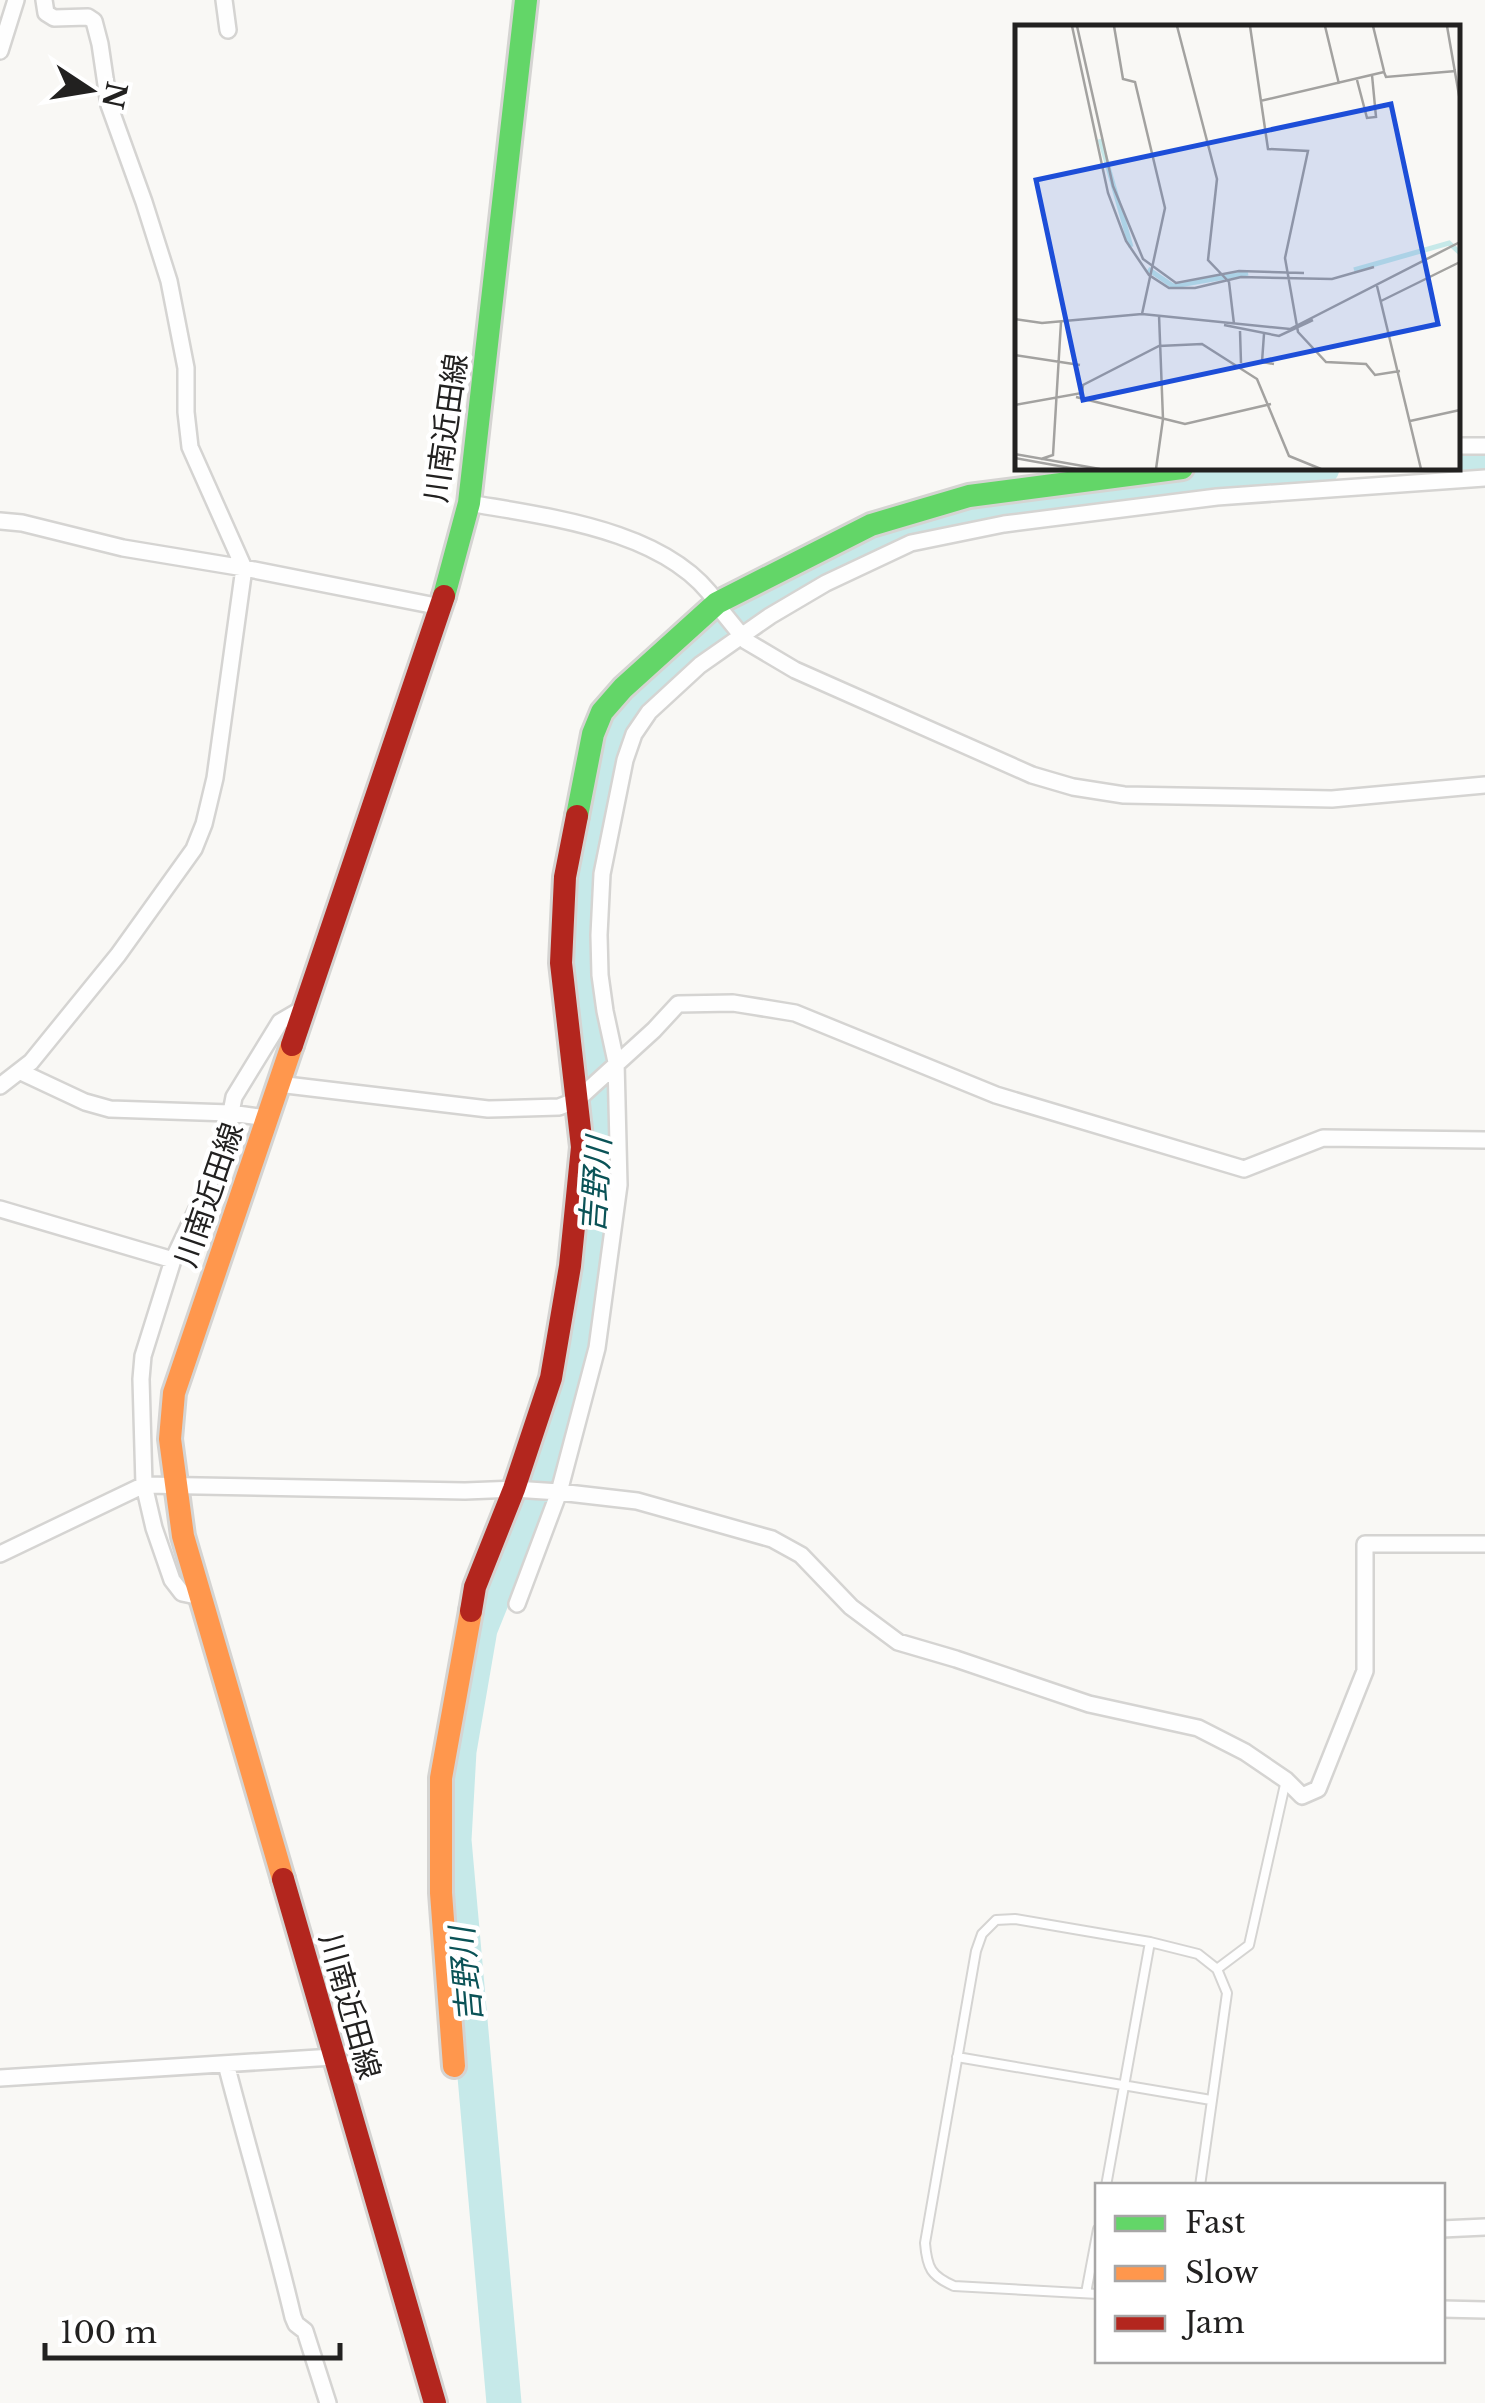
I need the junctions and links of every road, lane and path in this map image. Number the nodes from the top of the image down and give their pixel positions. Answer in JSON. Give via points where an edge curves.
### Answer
{"nodes":[{"id":1,"x":16,"y":0,"type":"edge"},
{"id":2,"x":44,"y":0,"type":"edge"},
{"id":3,"x":224,"y":0,"type":"edge"},
{"id":4,"x":526,"y":0,"type":"edge"},
{"id":5,"x":228,"y":30,"type":"dead end"},
{"id":6,"x":0,"y":50,"type":"edge"},
{"id":7,"x":1167,"y":470,"type":"edge"},
{"id":8,"x":1485,"y":478,"type":"edge"},
{"id":9,"x":468,"y":503,"type":"junction"},
{"id":10,"x":0,"y":521,"type":"edge"},
{"id":11,"x":244,"y":568,"type":"junction"},
{"id":12,"x":719,"y":606,"type":"junction"},
{"id":13,"x":442,"y":607,"type":"junction"},
{"id":14,"x":740,"y":633,"type":"junction"},
{"id":15,"x":1485,"y":785,"type":"edge"},
{"id":16,"x":304,"y":1008,"type":"junction"},
{"id":17,"x":613,"y":1066,"type":"junction"},
{"id":18,"x":21,"y":1072,"type":"junction"},
{"id":19,"x":278,"y":1084,"type":"junction"},
{"id":20,"x":0,"y":1086,"type":"edge"},
{"id":21,"x":581,"y":1096,"type":"junction"},
{"id":22,"x":230,"y":1113,"type":"junction"},
{"id":23,"x":268,"y":1118,"type":"junction"},
{"id":24,"x":1485,"y":1140,"type":"edge"},
{"id":25,"x":0,"y":1209,"type":"edge"},
{"id":26,"x":173,"y":1260,"type":"junction"},
{"id":27,"x":175,"y":1484,"type":"junction"},
{"id":28,"x":144,"y":1485,"type":"junction"},
{"id":29,"x":514,"y":1490,"type":"junction"},
{"id":30,"x":560,"y":1492,"type":"junction"},
{"id":31,"x":1485,"y":1544,"type":"edge"},
{"id":32,"x":0,"y":1554,"type":"edge"},
{"id":33,"x":201,"y":1597,"type":"junction"},
{"id":34,"x":517,"y":1604,"type":"dead end"},
{"id":35,"x":1286,"y":1780,"type":"junction"},
{"id":36,"x":1150,"y":1942,"type":"junction"},
{"id":37,"x":1217,"y":1970,"type":"junction"},
{"id":38,"x":334,"y":2057,"type":"junction"},
{"id":39,"x":957,"y":2057,"type":"junction"},
{"id":40,"x":226,"y":2064,"type":"junction"},
{"id":41,"x":454,"y":2066,"type":"dead end"},
{"id":42,"x":0,"y":2078,"type":"edge"},
{"id":43,"x":1124,"y":2085,"type":"junction"},
{"id":44,"x":1211,"y":2100,"type":"junction"},
{"id":45,"x":1107,"y":2183,"type":"edge"},
{"id":46,"x":1200,"y":2183,"type":"edge"},
{"id":47,"x":1485,"y":2226,"type":"edge"},
{"id":48,"x":1445,"y":2229,"type":"edge"},
{"id":49,"x":1095,"y":2245,"type":"edge"},
{"id":50,"x":1086,"y":2293,"type":"junction"},
{"id":51,"x":1095,"y":2294,"type":"edge"},
{"id":52,"x":1445,"y":2310,"type":"edge"},
{"id":53,"x":1485,"y":2310,"type":"edge"},
{"id":54,"x":328,"y":2403,"type":"edge"},
{"id":55,"x":435,"y":2403,"type":"edge"}],
"edges":[{"from":1,"to":6,"type":"street"},
{"from":2,"to":11,"type":"street","via":[[54,18],[94,21],[108,105],[169,281],[186,368],[190,447]]},
{"from":3,"to":5,"type":"street"},
{"from":4,"to":9,"type":"main road","name":"川南近田線"},
{"from":7,"to":12,"type":"main road","via":[[969,496],[871,525]]},
{"from":8,"to":14,"type":"street","via":[[1217,496],[930,539],[826,583]]},
{"from":9,"to":12,"type":"street","via":[[562,519],[633,542],[697,579]]},
{"from":9,"to":13,"type":"main road","name":"川南近田線"},
{"from":10,"to":11,"type":"street"},
{"from":11,"to":13,"type":"street"},
{"from":11,"to":18,"type":"street","via":[[216,778],[194,849]]},
{"from":12,"to":14,"type":"street"},
{"from":12,"to":21,"type":"main road","via":[[623,688],[593,734],[566,876],[561,963]]},
{"from":13,"to":16,"type":"main road","name":"川南近田線"},
{"from":14,"to":15,"type":"street","via":[[795,670],[1032,775],[1073,786],[1124,795],[1332,798]]},
{"from":14,"to":17,"type":"street","via":[[649,712],[625,760],[602,874],[599,935]]},
{"from":16,"to":19,"type":"main road","name":"川南近田線"},
{"from":16,"to":22,"type":"street","via":[[280,1022]]},
{"from":17,"to":21,"type":"street"},
{"from":17,"to":24,"type":"street","via":[[678,1004],[733,1003],[795,1013],[996,1095],[1244,1170],[1323,1138]]},
{"from":17,"to":30,"type":"street","via":[[620,1185],[597,1348]]},
{"from":18,"to":20,"type":"street"},
{"from":18,"to":22,"type":"street","via":[[110,1109]]},
{"from":19,"to":21,"type":"street","via":[[488,1109],[559,1107]]},
{"from":19,"to":23,"type":"main road","name":"川南近田線"},
{"from":21,"to":29,"type":"main road","via":[[570,1266],[551,1378]]},
{"from":22,"to":23,"type":"street"},
{"from":22,"to":26,"type":"street","via":[[223,1154]]},
{"from":23,"to":27,"type":"main road","name":"川南近田線","via":[[174,1393]]},
{"from":25,"to":26,"type":"street"},
{"from":26,"to":28,"type":"street","via":[[141,1379]]},
{"from":27,"to":28,"type":"street"},
{"from":27,"to":29,"type":"street"},
{"from":27,"to":33,"type":"main road","name":"川南近田線"},
{"from":28,"to":32,"type":"street"},
{"from":28,"to":33,"type":"street","via":[[172,1580],[182,1593]]},
{"from":29,"to":30,"type":"street"},
{"from":29,"to":41,"type":"main road","via":[[475,1586],[440,1778],[440,1893]]},
{"from":30,"to":34,"type":"street"},
{"from":30,"to":35,"type":"street","via":[[637,1501],[772,1540],[800,1556],[898,1642],[1089,1704],[1198,1728]]},
{"from":31,"to":35,"type":"street","via":[[1364,1544],[1366,1672],[1318,1789],[1302,1796]]},
{"from":33,"to":38,"type":"main road","name":"川南近田線"},
{"from":35,"to":37,"type":"lane","via":[[1249,1944]]},
{"from":36,"to":37,"type":"lane","via":[[1198,1954]]},
{"from":36,"to":39,"type":"lane","via":[[996,1920],[976,1950]]},
{"from":36,"to":43,"type":"lane"},
{"from":37,"to":44,"type":"lane","via":[[1227,1993]]},
{"from":38,"to":40,"type":"street"},
{"from":38,"to":55,"type":"main road","name":"川南近田線"},
{"from":39,"to":43,"type":"lane"},
{"from":39,"to":50,"type":"lane","via":[[926,2261],[937,2279],[954,2286]]},
{"from":40,"to":42,"type":"street"},
{"from":40,"to":54,"type":"street","via":[[293,2317],[305,2332]]},
{"from":43,"to":44,"type":"lane"},
{"from":43,"to":45,"type":"lane"},
{"from":44,"to":46,"type":"lane"},
{"from":47,"to":48,"type":"street"},
{"from":49,"to":50,"type":"lane"},
{"from":50,"to":51,"type":"lane"},
{"from":52,"to":53,"type":"street"}]}
